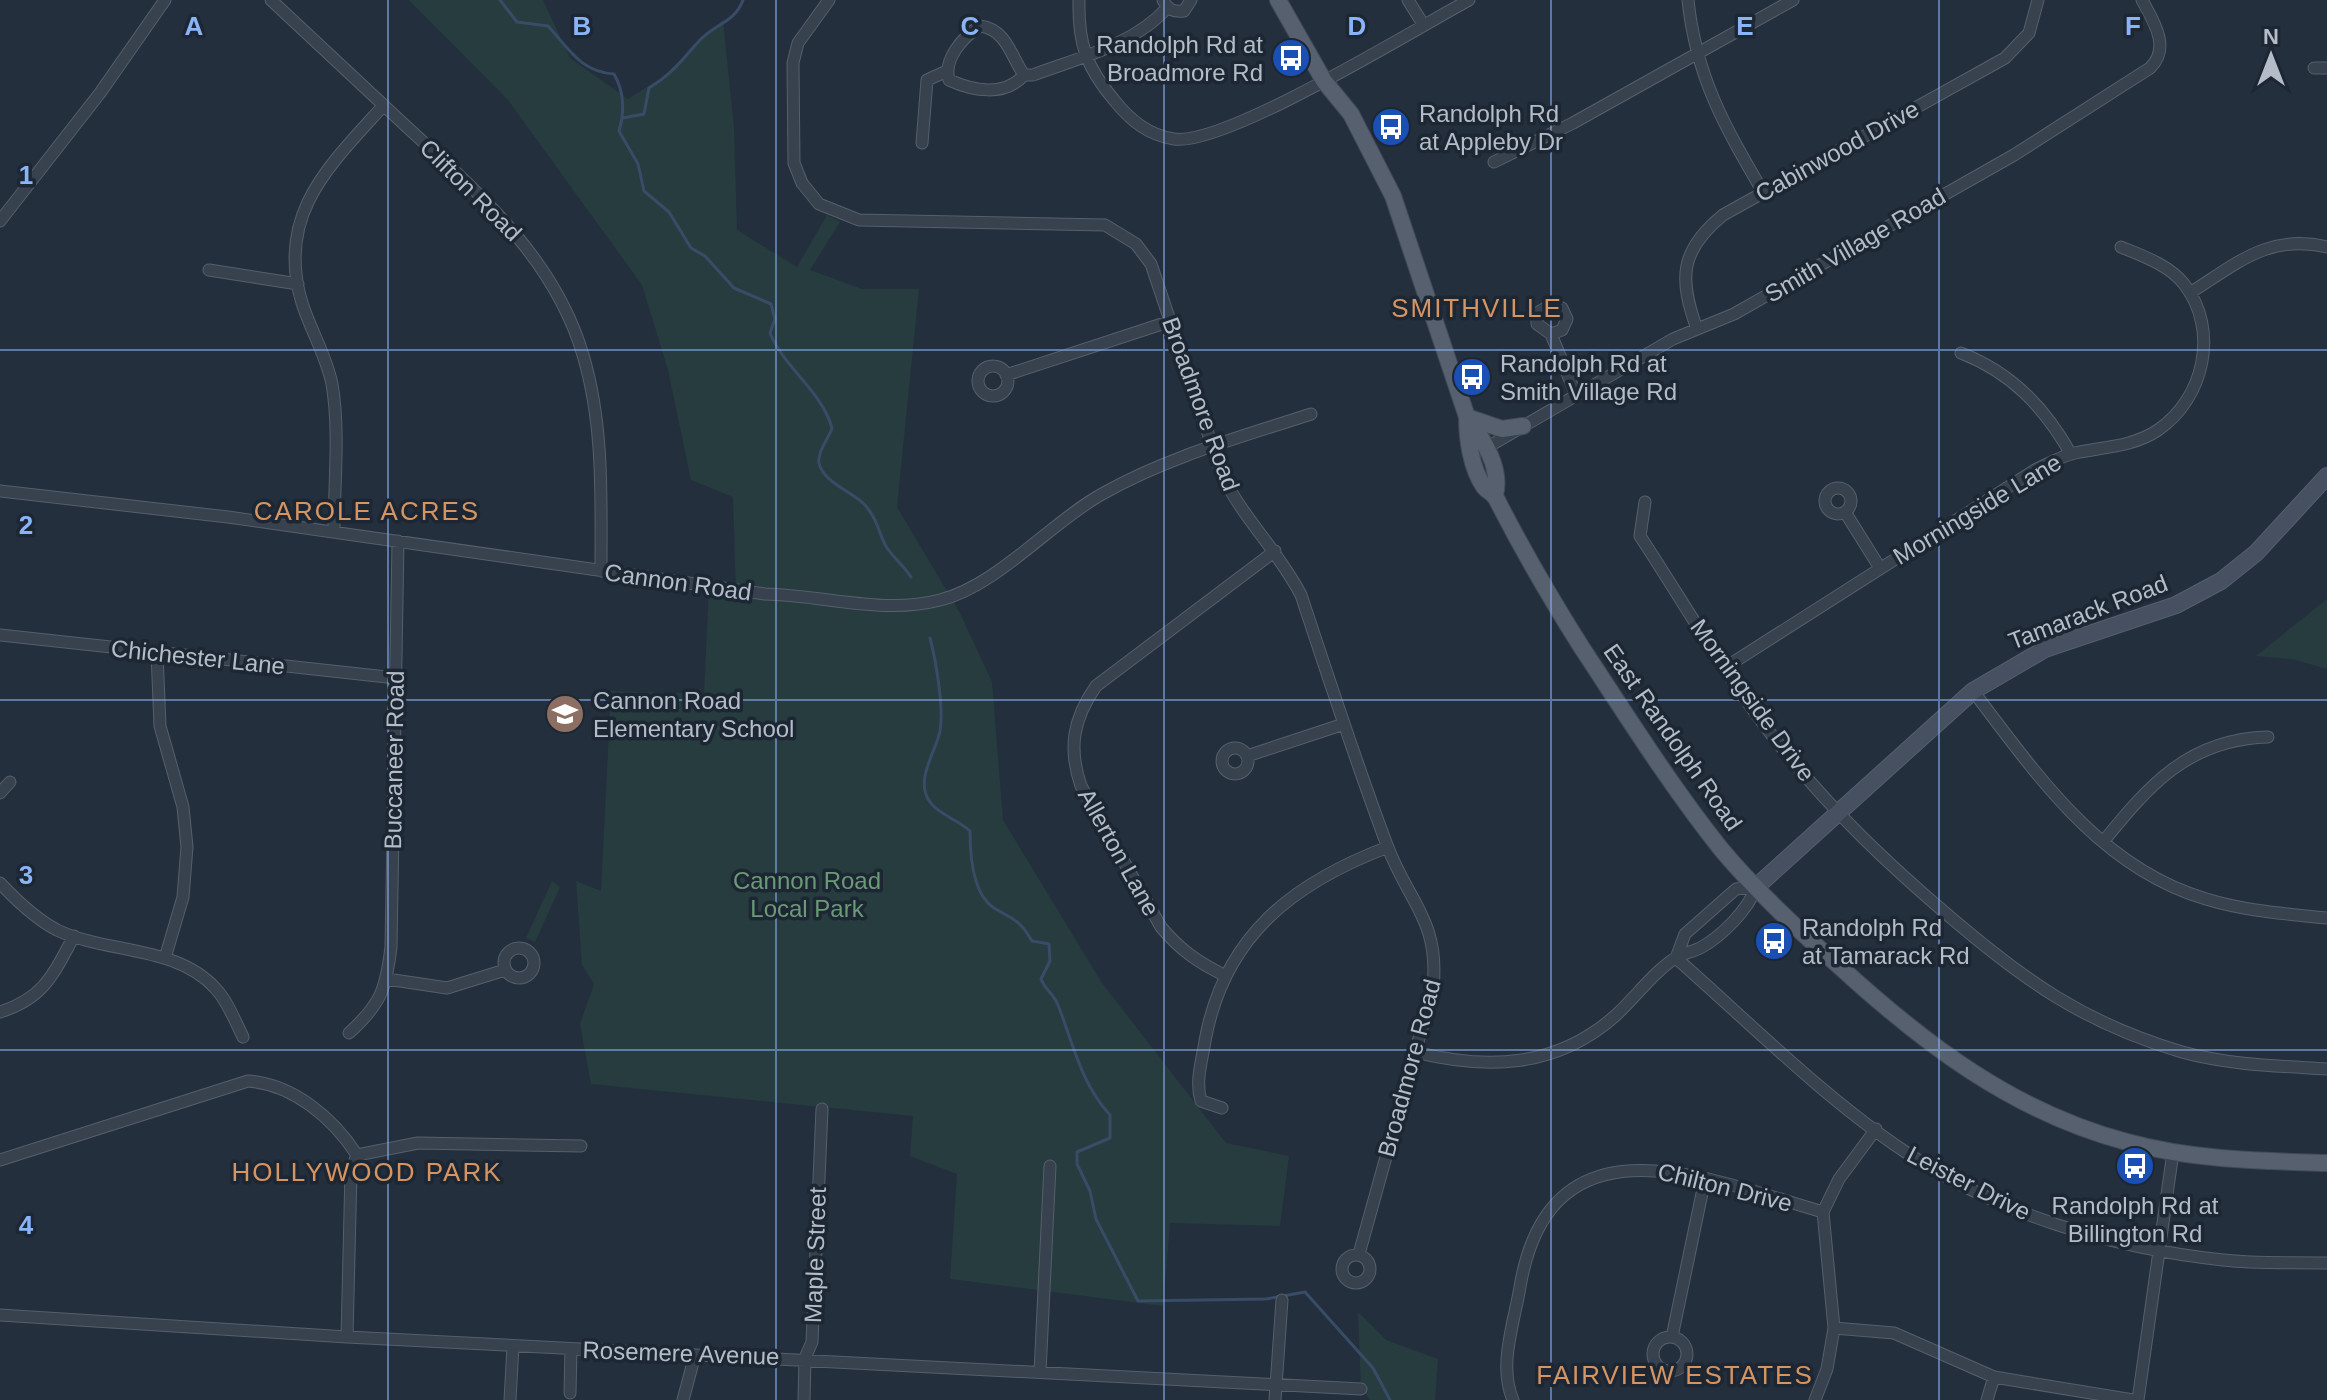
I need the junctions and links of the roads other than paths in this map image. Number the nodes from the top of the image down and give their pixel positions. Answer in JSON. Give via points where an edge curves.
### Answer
{"nodes":[{"id":1,"x":165,"y":0,"type":"edge"},
{"id":2,"x":271,"y":0,"type":"edge"},
{"id":3,"x":829,"y":0,"type":"edge"},
{"id":4,"x":1079,"y":0,"type":"edge"},
{"id":5,"x":1191,"y":0,"type":"edge"},
{"id":6,"x":1278,"y":0,"type":"edge"},
{"id":7,"x":1408,"y":0,"type":"edge"},
{"id":8,"x":1469,"y":0,"type":"edge"},
{"id":9,"x":1688,"y":0,"type":"edge"},
{"id":10,"x":1793,"y":0,"type":"edge"},
{"id":11,"x":2038,"y":0,"type":"edge"},
{"id":12,"x":2142,"y":0,"type":"edge"},
{"id":13,"x":1165,"y":4,"type":"edge"},
{"id":14,"x":1423,"y":24,"type":"junction"},
{"id":15,"x":1697,"y":54,"type":"junction"},
{"id":16,"x":1085,"y":55,"type":"junction"},
{"id":17,"x":2314,"y":68,"type":"dead end"},
{"id":18,"x":2327,"y":68,"type":"edge"},
{"id":19,"x":947,"y":71,"type":"junction"},
{"id":20,"x":1024,"y":75,"type":"junction"},
{"id":21,"x":1324,"y":81,"type":"junction"},
{"id":22,"x":384,"y":105,"type":"junction"},
{"id":23,"x":922,"y":143,"type":"dead end"},
{"id":24,"x":1494,"y":162,"type":"dead end"},
{"id":25,"x":1763,"y":192,"type":"junction"},
{"id":26,"x":0,"y":221,"type":"edge"},
{"id":27,"x":2121,"y":247,"type":"dead end"},
{"id":28,"x":2327,"y":247,"type":"edge"},
{"id":29,"x":209,"y":270,"type":"dead end"},
{"id":30,"x":298,"y":284,"type":"junction"},
{"id":31,"x":2190,"y":293,"type":"junction"},
{"id":32,"x":1171,"y":321,"type":"junction"},
{"id":33,"x":1697,"y":329,"type":"junction"},
{"id":34,"x":1551,"y":334,"type":"dead end"},
{"id":35,"x":1961,"y":353,"type":"dead end"},
{"id":36,"x":1006,"y":375,"type":"dead end"},
{"id":37,"x":1576,"y":395,"type":"junction"},
{"id":38,"x":1311,"y":414,"type":"dead end"},
{"id":39,"x":1467,"y":417,"type":"junction"},
{"id":40,"x":1523,"y":426,"type":"junction"},
{"id":41,"x":1213,"y":446,"type":"junction"},
{"id":42,"x":1486,"y":448,"type":"junction"},
{"id":43,"x":2071,"y":454,"type":"junction"},
{"id":44,"x":2327,"y":476,"type":"edge"},
{"id":45,"x":0,"y":491,"type":"edge"},
{"id":46,"x":1495,"y":495,"type":"junction"},
{"id":47,"x":1645,"y":502,"type":"dead end"},
{"id":48,"x":1845,"y":512,"type":"dead end"},
{"id":49,"x":334,"y":532,"type":"junction"},
{"id":50,"x":398,"y":541,"type":"junction"},
{"id":51,"x":1275,"y":551,"type":"junction"},
{"id":52,"x":1880,"y":568,"type":"junction"},
{"id":53,"x":601,"y":571,"type":"junction"},
{"id":54,"x":0,"y":635,"type":"edge"},
{"id":55,"x":157,"y":653,"type":"junction"},
{"id":56,"x":1726,"y":667,"type":"junction"},
{"id":57,"x":396,"y":678,"type":"junction"},
{"id":58,"x":1973,"y":691,"type":"junction"},
{"id":59,"x":1344,"y":724,"type":"junction"},
{"id":60,"x":2268,"y":737,"type":"dead end"},
{"id":61,"x":1247,"y":756,"type":"dead end"},
{"id":62,"x":10,"y":782,"type":"dead end"},
{"id":63,"x":0,"y":793,"type":"edge"},
{"id":64,"x":1837,"y":813,"type":"junction"},
{"id":65,"x":2103,"y":842,"type":"junction"},
{"id":66,"x":1388,"y":847,"type":"junction"},
{"id":67,"x":0,"y":883,"type":"edge"},
{"id":68,"x":1756,"y":887,"type":"junction"},
{"id":69,"x":2327,"y":918,"type":"edge"},
{"id":70,"x":74,"y":936,"type":"junction"},
{"id":71,"x":165,"y":958,"type":"junction"},
{"id":72,"x":1676,"y":958,"type":"junction"},
{"id":73,"x":505,"y":970,"type":"dead end"},
{"id":74,"x":1226,"y":976,"type":"junction"},
{"id":75,"x":387,"y":979,"type":"junction"},
{"id":76,"x":0,"y":1012,"type":"edge"},
{"id":77,"x":349,"y":1033,"type":"dead end"},
{"id":78,"x":243,"y":1037,"type":"dead end"},
{"id":79,"x":1415,"y":1052,"type":"junction"},
{"id":80,"x":2327,"y":1069,"type":"edge"},
{"id":81,"x":1222,"y":1108,"type":"dead end"},
{"id":82,"x":822,"y":1109,"type":"dead end"},
{"id":83,"x":1876,"y":1129,"type":"junction"},
{"id":84,"x":581,"y":1146,"type":"dead end"},
{"id":85,"x":2173,"y":1152,"type":"junction"},
{"id":86,"x":357,"y":1155,"type":"junction"},
{"id":87,"x":0,"y":1160,"type":"edge"},
{"id":88,"x":2327,"y":1163,"type":"edge"},
{"id":89,"x":1050,"y":1166,"type":"dead end"},
{"id":90,"x":1705,"y":1179,"type":"junction"},
{"id":91,"x":1823,"y":1212,"type":"junction"},
{"id":92,"x":2159,"y":1251,"type":"junction"},
{"id":93,"x":1359,"y":1254,"type":"dead end"},
{"id":94,"x":2327,"y":1263,"type":"edge"},
{"id":95,"x":1282,"y":1300,"type":"dead end"},
{"id":96,"x":0,"y":1315,"type":"edge"},
{"id":97,"x":1834,"y":1328,"type":"junction"},
{"id":98,"x":347,"y":1337,"type":"junction"},
{"id":99,"x":1672,"y":1337,"type":"dead end"},
{"id":100,"x":513,"y":1346,"type":"junction"},
{"id":101,"x":571,"y":1349,"type":"junction"},
{"id":102,"x":695,"y":1355,"type":"junction"},
{"id":103,"x":805,"y":1358,"type":"junction"},
{"id":104,"x":1040,"y":1372,"type":"junction"},
{"id":105,"x":1994,"y":1377,"type":"junction"},
{"id":106,"x":1275,"y":1385,"type":"junction"},
{"id":107,"x":1361,"y":1389,"type":"dead end"},
{"id":108,"x":570,"y":1393,"type":"dead end"},
{"id":109,"x":510,"y":1400,"type":"edge"},
{"id":110,"x":683,"y":1400,"type":"edge"},
{"id":111,"x":804,"y":1400,"type":"edge"},
{"id":112,"x":1275,"y":1400,"type":"edge"},
{"id":113,"x":1513,"y":1400,"type":"edge"},
{"id":114,"x":1815,"y":1400,"type":"edge"},
{"id":115,"x":1987,"y":1400,"type":"edge"},
{"id":116,"x":2135,"y":1400,"type":"edge"}],
"edges":[{"from":1,"to":26,"type":"street"},
{"from":2,"to":22,"type":"street","name":"Clifton Road"},
{"from":3,"to":32,"type":"street","name":"Broadmore Road","via":[[798,43],[793,63],[794,163],[819,204],[859,220],[1105,225],[1136,244],[1151,264]]},
{"from":4,"to":16,"type":"street"},
{"from":5,"to":13,"type":"street","via":[[1184,11]]},
{"from":6,"to":21,"type":"main road","name":"East Randolph Road"},
{"from":7,"to":14,"type":"street"},
{"from":8,"to":14,"type":"street"},
{"from":9,"to":15,"type":"street"},
{"from":10,"to":15,"type":"street"},
{"from":11,"to":25,"type":"street","name":"Cabinwood Drive","via":[[2029,33],[2005,58]]},
{"from":12,"to":33,"type":"street","name":"Smith Village Road","via":[[2162,47],[2160,59],[2150,68],[2014,155],[1734,314]]},
{"from":13,"to":16,"type":"street","via":[[1155,23]]},
{"from":14,"to":21,"type":"street"},
{"from":15,"to":24,"type":"street"},
{"from":15,"to":25,"type":"street","via":[[1717,114]]},
{"from":16,"to":20,"type":"street"},
{"from":16,"to":21,"type":"street","via":[[1092,73],[1124,113],[1146,130],[1175,139],[1207,137]]},
{"from":17,"to":18,"type":"street"},
{"from":19,"to":20,"type":"street","via":[[949,80],[979,89],[1005,88]]},
{"from":19,"to":20,"type":"street","via":[[957,47],[980,26],[999,32]]},
{"from":19,"to":23,"type":"street","via":[[927,80]]},
{"from":21,"to":39,"type":"main road","name":"East Randolph Road","via":[[1351,114],[1393,196]]},
{"from":22,"to":30,"type":"street","via":[[310,194],[296,254]]},
{"from":22,"to":53,"type":"street","name":"Clifton Road","via":[[508,224],[567,314],[583,354],[596,414]]},
{"from":25,"to":33,"type":"street","name":"Cabinwood Drive","via":[[1703,231],[1689,255],[1685,294]]},
{"from":27,"to":31,"type":"street","name":"Morningside Lane","via":[[2155,261]]},
{"from":28,"to":31,"type":"street","via":[[2272,244]]},
{"from":29,"to":30,"type":"street"},
{"from":30,"to":49,"type":"street","via":[[332,384]]},
{"from":31,"to":43,"type":"street","name":"Morningside Lane","via":[[2204,335],[2203,365],[2192,395],[2176,417],[2155,433],[2125,444]]},
{"from":32,"to":36,"type":"street"},
{"from":32,"to":41,"type":"street","name":"Broadmore Road"},
{"from":33,"to":37,"type":"street","name":"Smith Village Road"},
{"from":34,"to":37,"type":"street"},
{"from":35,"to":43,"type":"street","via":[[1984,362],[2030,395]]},
{"from":37,"to":40,"type":"street","name":"Smith Village Road"},
{"from":38,"to":41,"type":"street","name":"Cannon Road"},
{"from":39,"to":40,"type":"main road","via":[[1502,429]]},
{"from":39,"to":42,"type":"main road","name":"East Randolph Road"},
{"from":39,"to":46,"type":"main road","name":"East Randolph Road","via":[[1467,442],[1484,487]]},
{"from":40,"to":42,"type":"street","name":"Smith Village Road"},
{"from":41,"to":51,"type":"street","name":"Broadmore Road","via":[[1232,495]]},
{"from":41,"to":53,"type":"street","name":"Cannon Road","via":[[1100,495],[989,576],[945,599],[922,604],[880,606]]},
{"from":42,"to":46,"type":"main road","name":"East Randolph Road","via":[[1498,482]]},
{"from":43,"to":52,"type":"street","name":"Morningside Lane","via":[[2035,470]]},
{"from":44,"to":58,"type":"street","name":"Tamarack Road","via":[[2256,553],[2221,581],[2176,605],[2045,649]]},
{"from":45,"to":49,"type":"street","name":"Cannon Road"},
{"from":46,"to":68,"type":"main road","name":"East Randolph Road","via":[[1528,563],[1673,786]]},
{"from":47,"to":56,"type":"street","name":"Morningside Drive","via":[[1640,536]]},
{"from":48,"to":52,"type":"street"},
{"from":49,"to":50,"type":"street","name":"Cannon Road"},
{"from":50,"to":53,"type":"street","name":"Cannon Road"},
{"from":50,"to":57,"type":"street","name":"Buccaneer Road"},
{"from":51,"to":59,"type":"street","name":"Broadmore Road","via":[[1301,595]]},
{"from":51,"to":74,"type":"street","name":"Allerton Lane","via":[[1096,686],[1072,736],[1081,786],[1161,927],[1178,947]]},
{"from":52,"to":56,"type":"street","name":"Morningside Lane"},
{"from":54,"to":55,"type":"street","name":"Chichester Lane"},
{"from":55,"to":57,"type":"street","name":"Chichester Lane"},
{"from":55,"to":71,"type":"street","via":[[160,726],[183,807],[187,847],[183,897]]},
{"from":56,"to":64,"type":"street","name":"Morningside Drive","via":[[1780,747]]},
{"from":57,"to":75,"type":"street","name":"Buccaneer Road"},
{"from":58,"to":64,"type":"street","name":"Tamarack Road"},
{"from":58,"to":65,"type":"street","via":[[2055,798]]},
{"from":59,"to":61,"type":"street"},
{"from":59,"to":66,"type":"street","name":"Broadmore Road"},
{"from":60,"to":65,"type":"street","via":[[2226,743],[2176,766],[2145,790]]},
{"from":62,"to":63,"type":"street"},
{"from":64,"to":68,"type":"street","name":"Tamarack Road"},
{"from":64,"to":80,"type":"street","name":"Morningside Drive","via":[[2014,972],[2065,1005],[2185,1053]]},
{"from":65,"to":69,"type":"street","via":[[2145,872],[2205,899]]},
{"from":66,"to":74,"type":"street","via":[[1339,865],[1289,897],[1258,928]]},
{"from":66,"to":79,"type":"street","name":"Broadmore Road","via":[[1426,917],[1434,947],[1433,988]]},
{"from":67,"to":70,"type":"street","via":[[55,929]]},
{"from":68,"to":72,"type":"street","name":"Tamarack Road","via":[[1751,903],[1702,947]]},
{"from":68,"to":72,"type":"street","name":"Tamarack Road","via":[[1736,889],[1715,907],[1685,934]]},
{"from":68,"to":85,"type":"main road","name":"East Randolph Road","via":[[1874,998],[1964,1069],[2065,1121]]},
{"from":70,"to":71,"type":"street"},
{"from":70,"to":76,"type":"street","via":[[36,996]]},
{"from":71,"to":78,"type":"street","via":[[196,971],[217,989]]},
{"from":72,"to":79,"type":"street","name":"Tamarack Road","via":[[1613,1018],[1582,1040],[1542,1057],[1483,1064]]},
{"from":72,"to":83,"type":"street","name":"Leister Drive"},
{"from":73,"to":75,"type":"street","via":[[447,988]]},
{"from":74,"to":81,"type":"street","via":[[1208,1027],[1197,1088],[1201,1101]]},
{"from":75,"to":77,"type":"street","via":[[380,1001]]},
{"from":79,"to":93,"type":"street","name":"Broadmore Road"},
{"from":82,"to":103,"type":"street","name":"Maple Street","via":[[812,1342]]},
{"from":83,"to":91,"type":"street","via":[[1839,1179]]},
{"from":83,"to":92,"type":"street","name":"Leister Drive","via":[[1934,1168],[2014,1210],[2085,1235]]},
{"from":84,"to":86,"type":"street","via":[[418,1143]]},
{"from":85,"to":88,"type":"main road","name":"East Randolph Road","via":[[2235,1161]]},
{"from":85,"to":92,"type":"street"},
{"from":86,"to":87,"type":"street","via":[[306,1101],[262,1082],[237,1083]]},
{"from":86,"to":98,"type":"street","via":[[351,1171]]},
{"from":89,"to":104,"type":"street"},
{"from":90,"to":91,"type":"street","name":"Chilton Drive"},
{"from":90,"to":99,"type":"street"},
{"from":90,"to":113,"type":"street","name":"Chilton Drive","via":[[1642,1168],[1613,1172],[1582,1184],[1542,1222],[1525,1259],[1504,1380]]},
{"from":91,"to":97,"type":"street"},
{"from":92,"to":94,"type":"street","name":"Leister Drive","via":[[2226,1261]]},
{"from":92,"to":116,"type":"street"},
{"from":95,"to":106,"type":"street"},
{"from":96,"to":98,"type":"street","name":"Rosemere Avenue"},
{"from":97,"to":105,"type":"street","via":[[1894,1333]]},
{"from":97,"to":114,"type":"street"},
{"from":98,"to":100,"type":"street","name":"Rosemere Avenue"},
{"from":100,"to":101,"type":"street","name":"Rosemere Avenue"},
{"from":100,"to":109,"type":"street"},
{"from":101,"to":102,"type":"street","name":"Rosemere Avenue"},
{"from":101,"to":108,"type":"street"},
{"from":102,"to":103,"type":"street","name":"Rosemere Avenue"},
{"from":102,"to":110,"type":"street"},
{"from":103,"to":104,"type":"street","name":"Rosemere Avenue"},
{"from":103,"to":111,"type":"street","name":"Maple Street"},
{"from":104,"to":106,"type":"street","name":"Rosemere Avenue"},
{"from":105,"to":115,"type":"street"},
{"from":105,"to":116,"type":"street"},
{"from":106,"to":107,"type":"street","name":"Rosemere Avenue"},
{"from":106,"to":112,"type":"street"}]}
